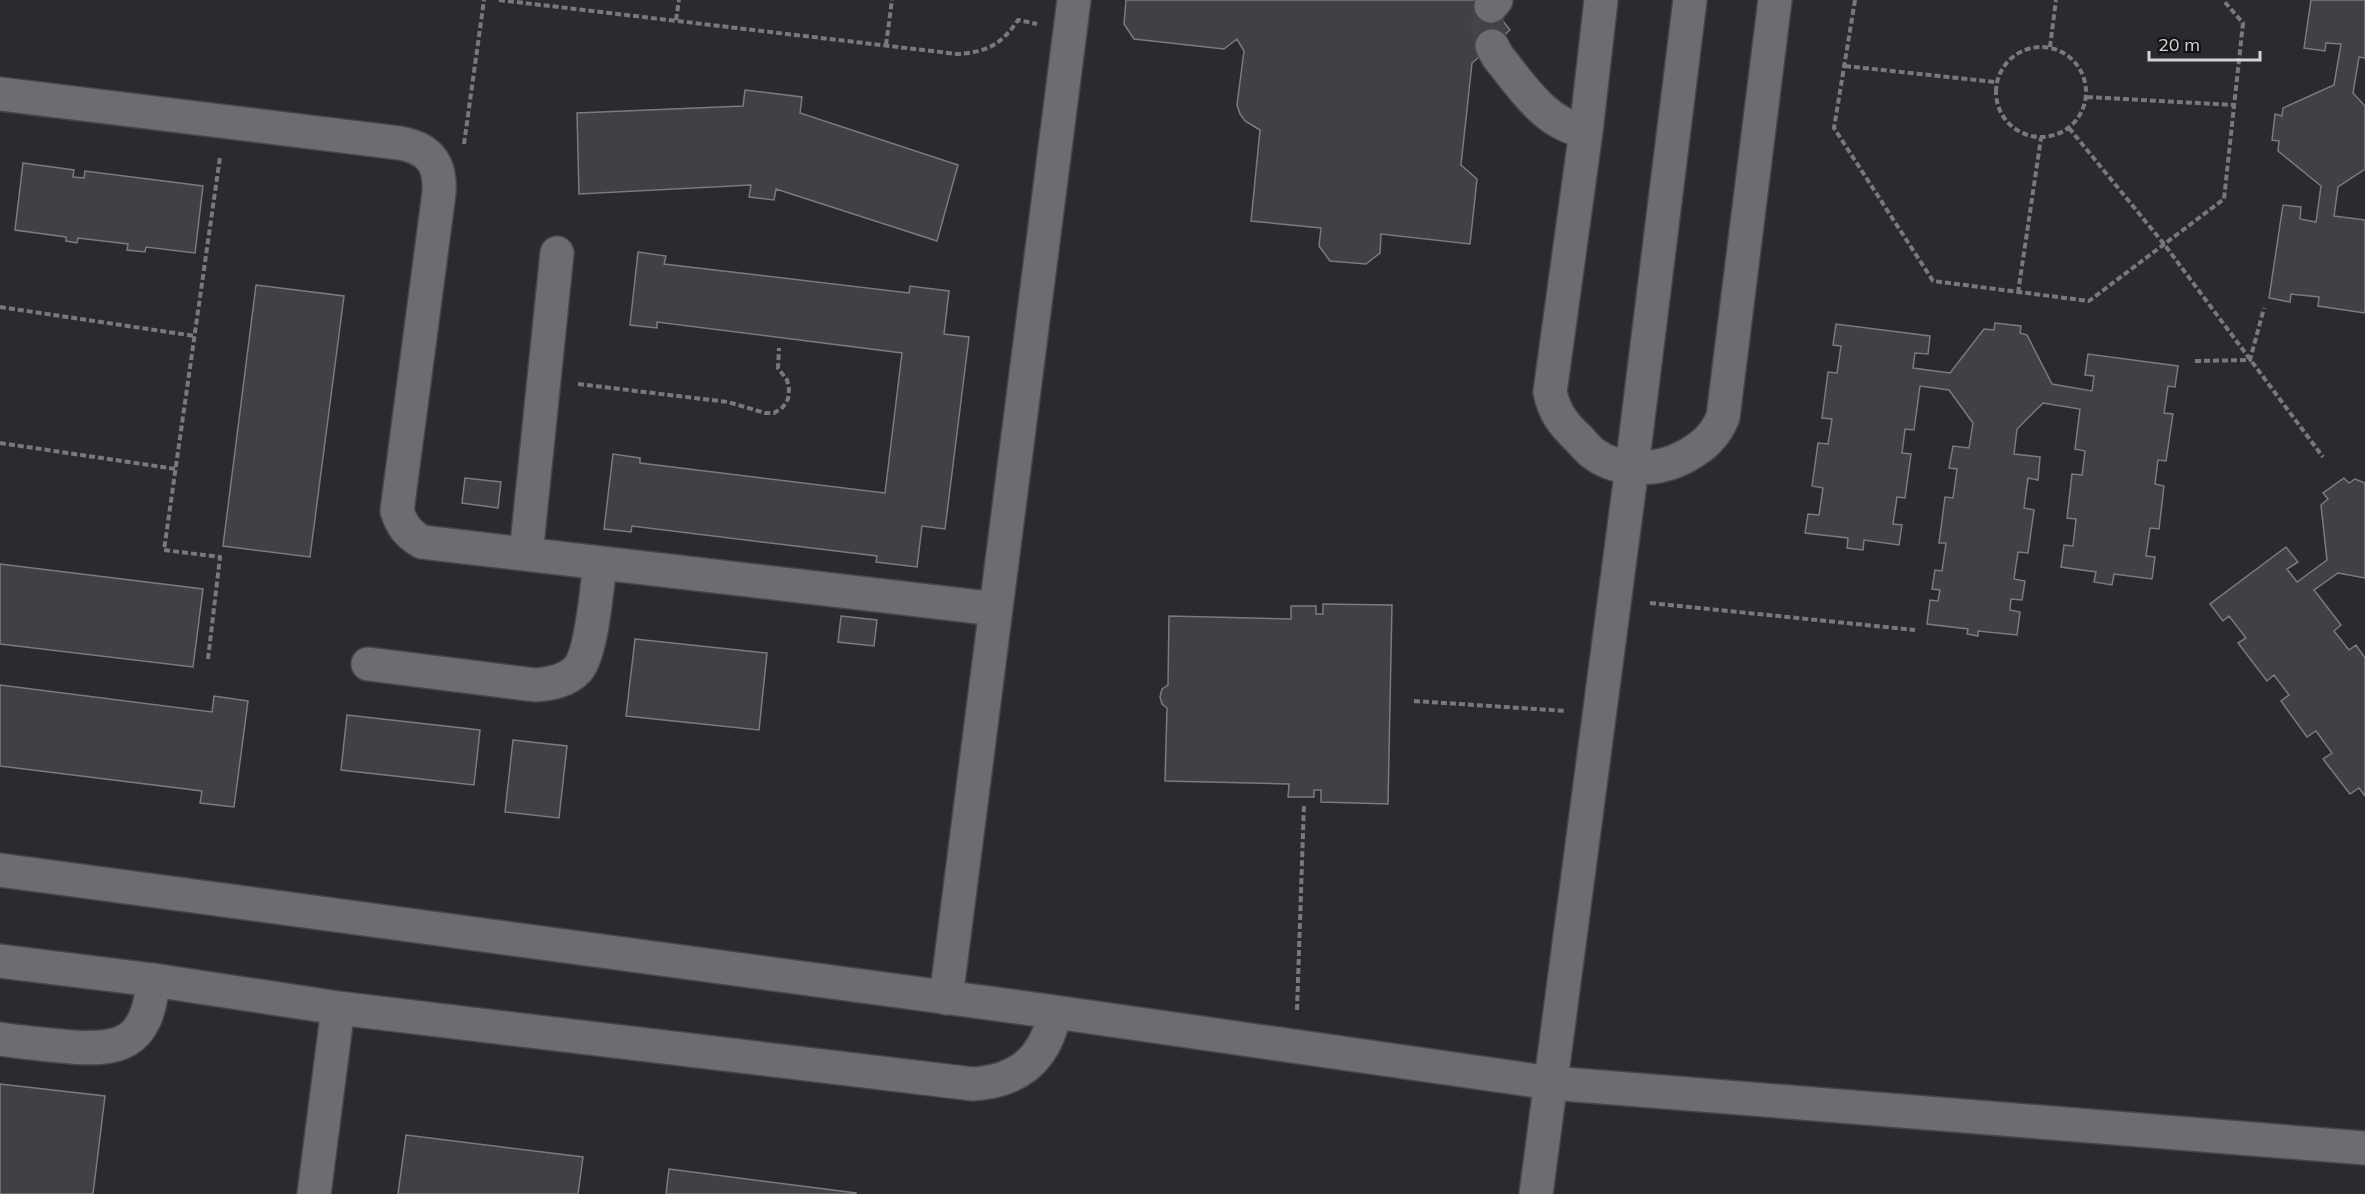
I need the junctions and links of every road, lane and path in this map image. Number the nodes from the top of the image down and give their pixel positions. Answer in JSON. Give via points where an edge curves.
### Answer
{"nodes":[{"id":1,"x":484,"y":0,"type":"edge"},
{"id":2,"x":499,"y":0,"type":"edge"},
{"id":3,"x":679,"y":0,"type":"edge"},
{"id":4,"x":892,"y":0,"type":"edge"},
{"id":5,"x":1601,"y":0,"type":"edge"},
{"id":6,"x":1690,"y":0,"type":"edge"},
{"id":7,"x":1775,"y":0,"type":"edge"},
{"id":8,"x":1855,"y":0,"type":"edge"},
{"id":9,"x":2056,"y":0,"type":"edge"},
{"id":10,"x":2223,"y":0,"type":"edge"},
{"id":11,"x":1072,"y":16,"type":"edge"},
{"id":12,"x":676,"y":20,"type":"junction"},
{"id":13,"x":886,"y":45,"type":"junction"},
{"id":14,"x":1492,"y":46,"type":"tunnel mouth"},
{"id":15,"x":2050,"y":47,"type":"junction"},
{"id":16,"x":1845,"y":66,"type":"junction"},
{"id":17,"x":1995,"y":82,"type":"junction"},
{"id":18,"x":0,"y":94,"type":"edge"},
{"id":19,"x":2086,"y":97,"type":"junction"},
{"id":20,"x":2234,"y":105,"type":"junction"},
{"id":21,"x":225,"y":122,"type":"junction"},
{"id":22,"x":2069,"y":129,"type":"junction"},
{"id":23,"x":1586,"y":131,"type":"junction"},
{"id":24,"x":2042,"y":138,"type":"junction"},
{"id":25,"x":440,"y":178,"type":"junction"},
{"id":26,"x":2164,"y":244,"type":"junction"},
{"id":27,"x":557,"y":253,"type":"dead end"},
{"id":28,"x":2018,"y":293,"type":"junction"},
{"id":29,"x":0,"y":307,"type":"edge"},
{"id":30,"x":2264,"y":308,"type":"dead end"},
{"id":31,"x":195,"y":336,"type":"junction"},
{"id":32,"x":779,"y":348,"type":"dead end"},
{"id":33,"x":2250,"y":360,"type":"junction"},
{"id":34,"x":2194,"y":361,"type":"dead end"},
{"id":35,"x":544,"y":380,"type":"junction"},
{"id":36,"x":0,"y":443,"type":"edge"},
{"id":37,"x":2323,"y":458,"type":"dead end"},
{"id":38,"x":1632,"y":467,"type":"junction"},
{"id":39,"x":176,"y":469,"type":"junction"},
{"id":40,"x":526,"y":554,"type":"junction"},
{"id":41,"x":600,"y":563,"type":"junction"},
{"id":42,"x":1643,"y":602,"type":"dead end"},
{"id":43,"x":996,"y":609,"type":"junction"},
{"id":44,"x":1916,"y":630,"type":"dead end"},
{"id":45,"x":208,"y":659,"type":"dead end"},
{"id":46,"x":368,"y":664,"type":"dead end"},
{"id":47,"x":1414,"y":700,"type":"dead end"},
{"id":48,"x":1599,"y":713,"type":"junction"},
{"id":49,"x":1304,"y":804,"type":"dead end"},
{"id":50,"x":0,"y":870,"type":"edge"},
{"id":51,"x":0,"y":961,"type":"edge"},
{"id":52,"x":153,"y":980,"type":"junction"},
{"id":53,"x":946,"y":998,"type":"junction"},
{"id":54,"x":338,"y":1008,"type":"junction"},
{"id":55,"x":1055,"y":1012,"type":"junction"},
{"id":56,"x":0,"y":1040,"type":"edge"},
{"id":57,"x":1296,"y":1047,"type":"junction"},
{"id":58,"x":1551,"y":1083,"type":"junction"},
{"id":59,"x":2365,"y":1148,"type":"edge"},
{"id":60,"x":314,"y":1194,"type":"edge"},
{"id":61,"x":1536,"y":1194,"type":"edge"}],
"edges":[{"from":1,"to":25,"type":"path","via":[[462,156],[454,170]]},
{"from":2,"to":12,"type":"path"},
{"from":3,"to":12,"type":"path"},
{"from":4,"to":13,"type":"path"},
{"from":5,"to":23,"type":"lane"},
{"from":6,"to":38,"type":"lane"},
{"from":7,"to":38,"type":"lane","via":[[1723,417],[1711,438],[1693,452],[1666,464]]},
{"from":8,"to":16,"type":"path"},
{"from":9,"to":15,"type":"path"},
{"from":10,"to":20,"type":"path","via":[[2243,23]]},
{"from":11,"to":13,"type":"path","via":[[1018,20],[999,43],[971,53]]},
{"from":11,"to":43,"type":"lane"},
{"from":12,"to":13,"type":"path"},
{"from":14,"to":23,"type":"lane","via":[[1549,116],[1566,127]]},
{"from":15,"to":17,"type":"path","via":[[2032,47],[2016,54],[2003,66]]},
{"from":15,"to":19,"type":"path","via":[[2078,65],[2085,80]]},
{"from":16,"to":17,"type":"path"},
{"from":16,"to":28,"type":"path","via":[[1834,128],[1933,281]]},
{"from":17,"to":24,"type":"path","via":[[1996,103],[2005,121],[2021,133]]},
{"from":18,"to":21,"type":"lane"},
{"from":19,"to":20,"type":"path"},
{"from":19,"to":22,"type":"path","via":[[2081,114]]},
{"from":20,"to":26,"type":"path","via":[[2224,199]]},
{"from":21,"to":25,"type":"lane","via":[[414,146],[435,165]]},
{"from":21,"to":31,"type":"path"},
{"from":22,"to":24,"type":"path"},
{"from":22,"to":26,"type":"path"},
{"from":23,"to":38,"type":"lane","via":[[1550,392],[1559,418],[1594,454]]},
{"from":24,"to":28,"type":"path"},
{"from":25,"to":40,"type":"lane","via":[[397,511],[401,524],[422,542]]},
{"from":26,"to":28,"type":"path","via":[[2089,301]]},
{"from":26,"to":33,"type":"path"},
{"from":27,"to":35,"type":"lane"},
{"from":29,"to":31,"type":"path"},
{"from":30,"to":33,"type":"path"},
{"from":31,"to":39,"type":"path"},
{"from":32,"to":35,"type":"path","via":[[778,368],[789,389],[783,407],[774,413],[728,402]]},
{"from":33,"to":34,"type":"path"},
{"from":33,"to":37,"type":"path"},
{"from":35,"to":40,"type":"lane"},
{"from":36,"to":39,"type":"path"},
{"from":38,"to":48,"type":"lane"},
{"from":39,"to":45,"type":"path","via":[[164,550],[220,557]]},
{"from":40,"to":41,"type":"lane"},
{"from":41,"to":43,"type":"lane"},
{"from":41,"to":46,"type":"lane","via":[[586,654],[578,669],[566,678],[535,685]]},
{"from":42,"to":44,"type":"path"},
{"from":43,"to":53,"type":"lane"},
{"from":47,"to":48,"type":"path"},
{"from":48,"to":58,"type":"lane"},
{"from":49,"to":57,"type":"path"},
{"from":50,"to":53,"type":"lane"},
{"from":51,"to":52,"type":"lane"},
{"from":52,"to":54,"type":"lane"},
{"from":52,"to":56,"type":"lane","via":[[150,1009],[123,1042],[94,1049]]},
{"from":53,"to":55,"type":"lane"},
{"from":54,"to":55,"type":"lane","via":[[973,1083],[994,1082],[1029,1065],[1051,1032]]},
{"from":54,"to":60,"type":"lane"},
{"from":55,"to":57,"type":"lane"},
{"from":57,"to":58,"type":"lane"},
{"from":58,"to":59,"type":"lane"},
{"from":58,"to":61,"type":"lane"}]}
